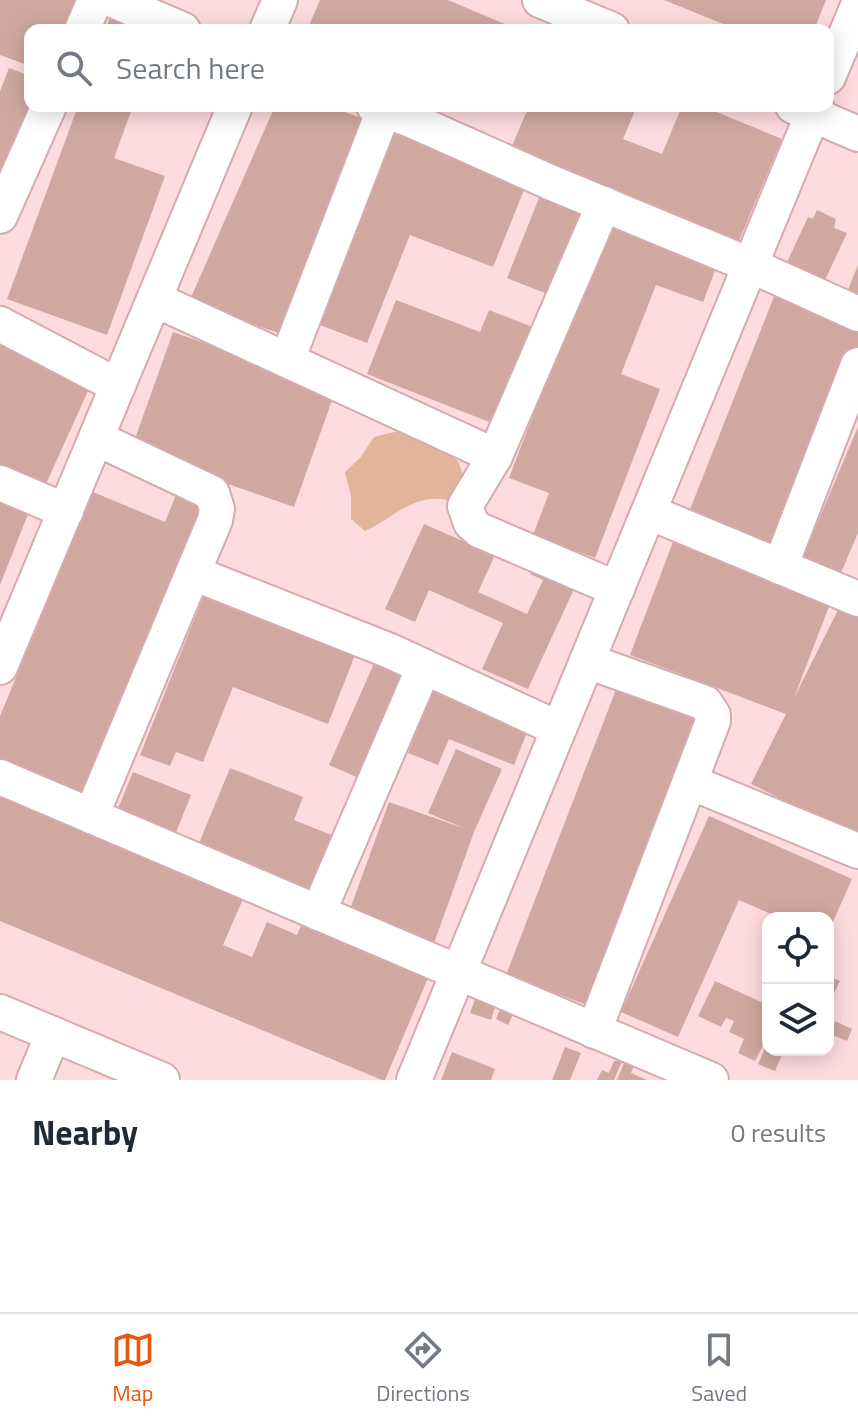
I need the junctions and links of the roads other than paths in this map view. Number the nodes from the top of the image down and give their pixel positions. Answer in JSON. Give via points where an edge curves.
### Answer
{"nodes":[{"id":1,"x":95,"y":0,"type":"edge"},
{"id":2,"x":113,"y":0,"type":"edge"},
{"id":3,"x":280,"y":0,"type":"edge"},
{"id":4,"x":540,"y":0,"type":"edge"},
{"id":5,"x":858,"y":6,"type":"edge"},
{"id":6,"x":85,"y":24,"type":"edge"},
{"id":7,"x":169,"y":24,"type":"edge"},
{"id":8,"x":270,"y":24,"type":"edge"},
{"id":9,"x":598,"y":24,"type":"edge"},
{"id":10,"x":834,"y":63,"type":"edge"},
{"id":11,"x":46,"y":112,"type":"edge"},
{"id":12,"x":232,"y":112,"type":"edge"},
{"id":13,"x":378,"y":112,"type":"edge"},
{"id":14,"x":388,"y":112,"type":"edge"},
{"id":15,"x":806,"y":112,"type":"edge"},
{"id":16,"x":813,"y":112,"type":"edge"},
{"id":17,"x":858,"y":134,"type":"edge"},
{"id":18,"x":604,"y":204,"type":"junction"},
{"id":19,"x":0,"y":216,"type":"edge"},
{"id":20,"x":750,"y":265,"type":"junction"},
{"id":21,"x":154,"y":299,"type":"junction"},
{"id":22,"x":858,"y":314,"type":"edge"},
{"id":23,"x":0,"y":324,"type":"edge"},
{"id":24,"x":287,"y":360,"type":"junction"},
{"id":25,"x":858,"y":365,"type":"edge"},
{"id":26,"x":118,"y":386,"type":"junction"},
{"id":27,"x":96,"y":438,"type":"junction"},
{"id":28,"x":495,"y":456,"type":"junction"},
{"id":29,"x":0,"y":483,"type":"edge"},
{"id":30,"x":66,"y":511,"type":"junction"},
{"id":31,"x":649,"y":512,"type":"junction"},
{"id":32,"x":780,"y":567,"type":"junction"},
{"id":33,"x":193,"y":573,"type":"junction"},
{"id":34,"x":617,"y":589,"type":"junction"},
{"id":35,"x":858,"y":599,"type":"edge"},
{"id":36,"x":587,"y":661,"type":"junction"},
{"id":37,"x":0,"y":667,"type":"edge"},
{"id":38,"x":424,"y":667,"type":"junction"},
{"id":39,"x":559,"y":729,"type":"junction"},
{"id":40,"x":0,"y":777,"type":"edge"},
{"id":41,"x":690,"y":782,"type":"junction"},
{"id":42,"x":91,"y":816,"type":"junction"},
{"id":43,"x":858,"y":851,"type":"edge"},
{"id":44,"x":318,"y":913,"type":"junction"},
{"id":45,"x":458,"y":974,"type":"junction"},
{"id":46,"x":0,"y":1012,"type":"edge"},
{"id":47,"x":594,"y":1031,"type":"junction"},
{"id":48,"x":53,"y":1034,"type":"junction"},
{"id":49,"x":34,"y":1080,"type":"edge"},
{"id":50,"x":162,"y":1080,"type":"edge"},
{"id":51,"x":414,"y":1080,"type":"edge"},
{"id":52,"x":711,"y":1080,"type":"edge"}],
"edges":[{"from":1,"to":6,"type":"street"},
{"from":2,"to":7,"type":"street"},
{"from":3,"to":8,"type":"street"},
{"from":4,"to":9,"type":"street"},
{"from":5,"to":10,"type":"street"},
{"from":11,"to":19,"type":"street"},
{"from":12,"to":21,"type":"street"},
{"from":13,"to":24,"type":"street"},
{"from":14,"to":18,"type":"street"},
{"from":15,"to":20,"type":"street"},
{"from":16,"to":17,"type":"street"},
{"from":18,"to":20,"type":"street"},
{"from":18,"to":28,"type":"street"},
{"from":20,"to":22,"type":"street"},
{"from":20,"to":31,"type":"street"},
{"from":21,"to":24,"type":"street"},
{"from":21,"to":26,"type":"street"},
{"from":23,"to":26,"type":"street"},
{"from":24,"to":28,"type":"street"},
{"from":25,"to":32,"type":"street"},
{"from":26,"to":27,"type":"street"},
{"from":27,"to":30,"type":"street"},
{"from":27,"to":33,"type":"street","via":[[212,493],[215,520]]},
{"from":28,"to":34,"type":"street","via":[[465,506],[471,523]]},
{"from":29,"to":30,"type":"street"},
{"from":30,"to":37,"type":"street"},
{"from":31,"to":32,"type":"street"},
{"from":31,"to":34,"type":"street"},
{"from":32,"to":35,"type":"street"},
{"from":33,"to":38,"type":"street"},
{"from":33,"to":42,"type":"street"},
{"from":34,"to":36,"type":"street"},
{"from":36,"to":39,"type":"street"},
{"from":36,"to":41,"type":"street","via":[[710,708],[713,721]]},
{"from":38,"to":39,"type":"street"},
{"from":38,"to":44,"type":"street"},
{"from":39,"to":45,"type":"street"},
{"from":40,"to":42,"type":"street"},
{"from":41,"to":43,"type":"street"},
{"from":41,"to":47,"type":"street"},
{"from":42,"to":44,"type":"street"},
{"from":44,"to":45,"type":"street"},
{"from":45,"to":47,"type":"street"},
{"from":45,"to":51,"type":"street"},
{"from":46,"to":48,"type":"street"},
{"from":47,"to":52,"type":"street"},
{"from":48,"to":49,"type":"street"},
{"from":48,"to":50,"type":"street"}]}
